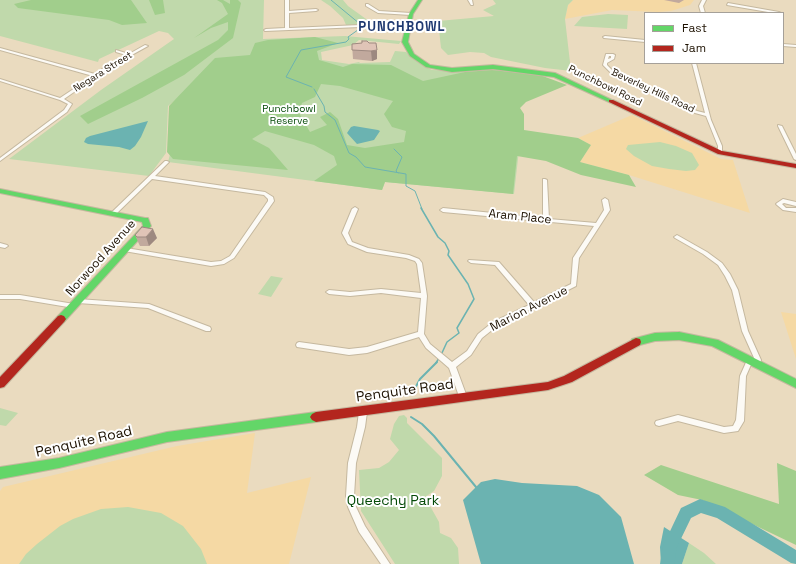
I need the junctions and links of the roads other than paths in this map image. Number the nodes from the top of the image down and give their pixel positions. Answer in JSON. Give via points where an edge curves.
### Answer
{"nodes":[{"id":1,"x":287,"y":0,"type":"edge"},
{"id":2,"x":420,"y":0,"type":"edge"},
{"id":3,"x":704,"y":0,"type":"edge"},
{"id":4,"x":728,"y":4,"type":"dead end"},
{"id":5,"x":367,"y":5,"type":"dead end"},
{"id":6,"x":757,"y":9,"type":"junction"},
{"id":7,"x":316,"y":10,"type":"dead end"},
{"id":8,"x":287,"y":12,"type":"junction"},
{"id":9,"x":703,"y":12,"type":"edge"},
{"id":10,"x":758,"y":12,"type":"edge"},
{"id":11,"x":774,"y":12,"type":"edge"},
{"id":12,"x":411,"y":14,"type":"junction"},
{"id":13,"x":408,"y":24,"type":"junction"},
{"id":14,"x":287,"y":29,"type":"junction"},
{"id":15,"x":266,"y":30,"type":"dead end"},
{"id":16,"x":605,"y":37,"type":"dead end"},
{"id":17,"x":644,"y":41,"type":"edge"},
{"id":18,"x":784,"y":45,"type":"edge"},
{"id":19,"x":146,"y":46,"type":"dead end"},
{"id":20,"x":796,"y":46,"type":"edge"},
{"id":21,"x":0,"y":49,"type":"edge"},
{"id":22,"x":117,"y":51,"type":"dead end"},
{"id":23,"x":130,"y":55,"type":"junction"},
{"id":24,"x":606,"y":62,"type":"dead end"},
{"id":25,"x":694,"y":64,"type":"edge"},
{"id":26,"x":95,"y":76,"type":"junction"},
{"id":27,"x":0,"y":80,"type":"edge"},
{"id":28,"x":61,"y":99,"type":"junction"},
{"id":29,"x":708,"y":115,"type":"junction"},
{"id":30,"x":780,"y":126,"type":"dead end"},
{"id":31,"x":715,"y":148,"type":"junction"},
{"id":32,"x":796,"y":159,"type":"edge"},
{"id":33,"x":0,"y":160,"type":"edge"},
{"id":34,"x":166,"y":162,"type":"dead end"},
{"id":35,"x":796,"y":166,"type":"edge"},
{"id":36,"x":151,"y":177,"type":"junction"},
{"id":37,"x":545,"y":180,"type":"dead end"},
{"id":38,"x":0,"y":191,"type":"edge"},
{"id":39,"x":605,"y":200,"type":"dead end"},
{"id":40,"x":796,"y":204,"type":"edge"},
{"id":41,"x":355,"y":209,"type":"dead end"},
{"id":42,"x":443,"y":210,"type":"dead end"},
{"id":43,"x":796,"y":210,"type":"edge"},
{"id":44,"x":114,"y":213,"type":"junction"},
{"id":45,"x":546,"y":219,"type":"junction"},
{"id":46,"x":597,"y":225,"type":"junction"},
{"id":47,"x":677,"y":237,"type":"dead end"},
{"id":48,"x":126,"y":250,"type":"junction"},
{"id":49,"x":471,"y":261,"type":"dead end"},
{"id":50,"x":329,"y":292,"type":"dead end"},
{"id":51,"x":424,"y":296,"type":"junction"},
{"id":52,"x":0,"y":297,"type":"edge"},
{"id":53,"x":76,"y":304,"type":"junction"},
{"id":54,"x":533,"y":305,"type":"junction"},
{"id":55,"x":208,"y":329,"type":"dead end"},
{"id":56,"x":421,"y":334,"type":"junction"},
{"id":57,"x":299,"y":345,"type":"dead end"},
{"id":58,"x":753,"y":362,"type":"junction"},
{"id":59,"x":452,"y":366,"type":"junction"},
{"id":60,"x":0,"y":384,"type":"edge"},
{"id":61,"x":796,"y":384,"type":"edge"},
{"id":62,"x":463,"y":397,"type":"junction"},
{"id":63,"x":363,"y":412,"type":"junction"},
{"id":64,"x":659,"y":423,"type":"dead end"},
{"id":65,"x":0,"y":473,"type":"edge"},
{"id":66,"x":386,"y":564,"type":"edge"}],
"edges":[{"from":1,"to":8,"type":"street"},
{"from":2,"to":12,"type":"street","name":"Punchbowl Road"},
{"from":3,"to":9,"type":"street","via":[[701,6]]},
{"from":4,"to":6,"type":"street"},
{"from":5,"to":12,"type":"street","via":[[378,12]]},
{"from":6,"to":10,"type":"street"},
{"from":6,"to":11,"type":"street"},
{"from":7,"to":8,"type":"street"},
{"from":8,"to":14,"type":"street"},
{"from":12,"to":13,"type":"street","name":"Punchbowl Road"},
{"from":13,"to":14,"type":"street"},
{"from":13,"to":31,"type":"street","name":"Punchbowl Road","via":[[405,42],[407,49],[428,66],[452,70],[494,66],[559,76]]},
{"from":14,"to":15,"type":"street"},
{"from":16,"to":17,"type":"street"},
{"from":18,"to":20,"type":"street"},
{"from":19,"to":23,"type":"street","name":"Negara Street"},
{"from":21,"to":26,"type":"street"},
{"from":22,"to":23,"type":"street"},
{"from":23,"to":26,"type":"street","name":"Negara Street"},
{"from":24,"to":29,"type":"street","name":"Beverley Hills Road","via":[[605,66],[613,73],[696,112]]},
{"from":25,"to":29,"type":"street"},
{"from":26,"to":28,"type":"street","name":"Negara Street"},
{"from":27,"to":28,"type":"street"},
{"from":28,"to":33,"type":"street","via":[[69,102],[70,106]]},
{"from":29,"to":31,"type":"street"},
{"from":30,"to":32,"type":"street"},
{"from":31,"to":35,"type":"street","name":"Punchbowl Road","via":[[734,157]]},
{"from":34,"to":36,"type":"street"},
{"from":36,"to":44,"type":"street"},
{"from":36,"to":48,"type":"street","via":[[265,194],[272,201],[232,257],[222,263],[211,264]]},
{"from":37,"to":45,"type":"street"},
{"from":38,"to":44,"type":"street","name":"Norwood Avenue"},
{"from":39,"to":46,"type":"street","name":"Marion Avenue","via":[[607,210]]},
{"from":40,"to":43,"type":"street","via":[[783,201],[779,204],[785,209]]},
{"from":41,"to":51,"type":"street","via":[[345,233],[347,240],[360,248],[417,260],[422,271]]},
{"from":42,"to":45,"type":"street","name":"Aram Place"},
{"from":44,"to":48,"type":"street","name":"Norwood Avenue","via":[[142,219],[147,223],[145,230]]},
{"from":45,"to":46,"type":"street","name":"Aram Place"},
{"from":46,"to":54,"type":"street","name":"Marion Avenue","via":[[576,258],[574,285]]},
{"from":47,"to":58,"type":"street","via":[[715,260],[728,275],[735,290],[745,331],[758,360]]},
{"from":48,"to":53,"type":"street","name":"Norwood Avenue"},
{"from":49,"to":54,"type":"street","via":[[497,263]]},
{"from":50,"to":51,"type":"street","via":[[350,294],[381,291]]},
{"from":51,"to":56,"type":"street"},
{"from":52,"to":53,"type":"street"},
{"from":53,"to":55,"type":"street","via":[[149,306]]},
{"from":53,"to":60,"type":"street","name":"Norwood Avenue"},
{"from":54,"to":59,"type":"street","name":"Marion Avenue","via":[[486,330],[469,352]]},
{"from":56,"to":57,"type":"street","via":[[367,350],[349,352]]},
{"from":56,"to":59,"type":"street","via":[[428,346]]},
{"from":58,"to":61,"type":"street","name":"Penquite Road"},
{"from":58,"to":62,"type":"street","name":"Penquite Road","via":[[704,340],[679,336],[655,337],[633,343],[559,383]]},
{"from":58,"to":64,"type":"street","via":[[743,376],[740,421],[736,429],[724,430],[678,418]]},
{"from":59,"to":62,"type":"street"},
{"from":62,"to":63,"type":"street","name":"Penquite Road"},
{"from":63,"to":65,"type":"street","name":"Penquite Road","via":[[167,437],[59,463]]},
{"from":63,"to":66,"type":"street","via":[[352,463],[350,496],[356,517]]}]}
